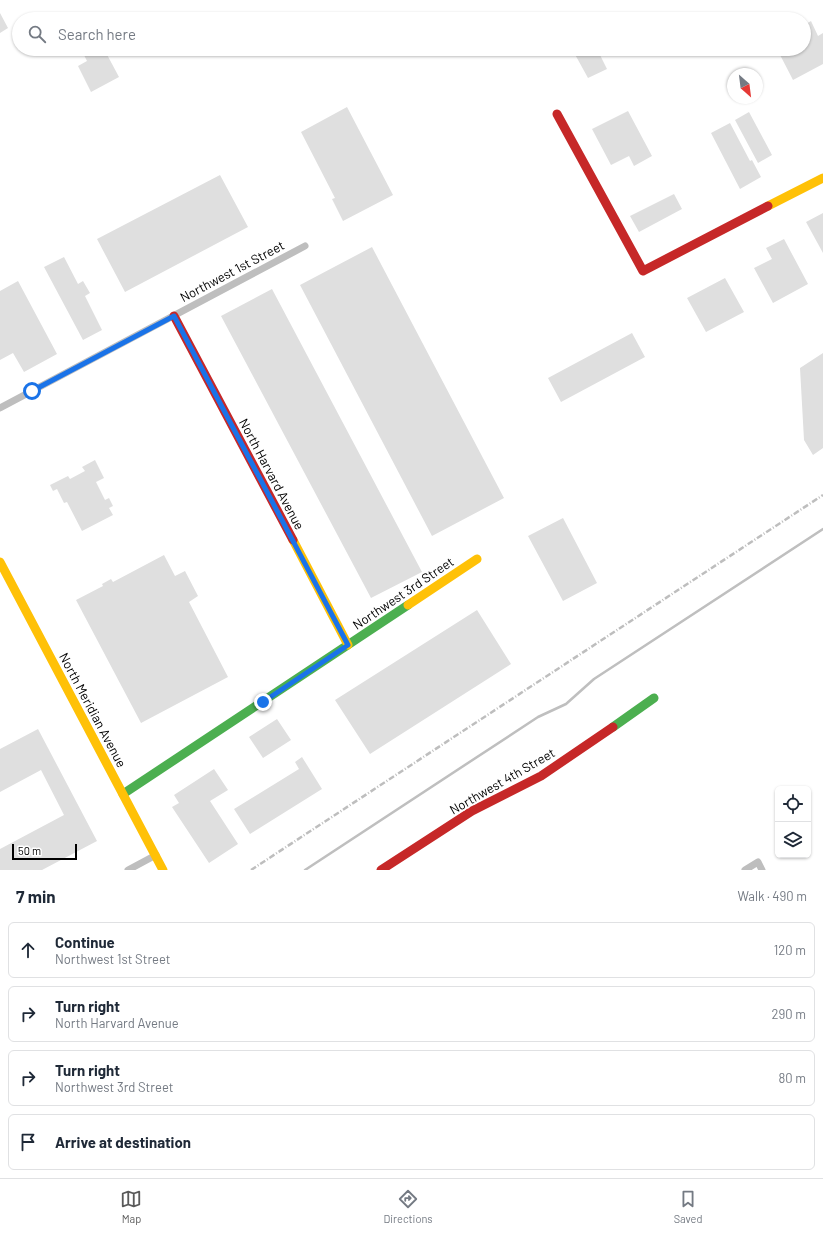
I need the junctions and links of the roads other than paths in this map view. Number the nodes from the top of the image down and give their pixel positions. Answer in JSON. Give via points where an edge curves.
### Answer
{"nodes":[{"id":1,"x":557,"y":114,"type":"dead end"},
{"id":2,"x":823,"y":178,"type":"edge"},
{"id":3,"x":305,"y":246,"type":"dead end"},
{"id":4,"x":174,"y":316,"type":"junction"},
{"id":5,"x":0,"y":408,"type":"edge"},
{"id":6,"x":478,"y":559,"type":"dead end"},
{"id":7,"x":0,"y":562,"type":"edge"},
{"id":8,"x":348,"y":645,"type":"junction"},
{"id":9,"x":654,"y":698,"type":"dead end"},
{"id":10,"x":123,"y":794,"type":"junction"},
{"id":11,"x":156,"y":855,"type":"junction"},
{"id":12,"x":128,"y":870,"type":"edge"},
{"id":13,"x":163,"y":870,"type":"edge"},
{"id":14,"x":380,"y":870,"type":"edge"},
{"id":15,"x":745,"y":870,"type":"edge"},
{"id":16,"x":762,"y":870,"type":"edge"}],
"edges":[{"from":1,"to":2,"type":"street","via":[[643,272]]},
{"from":3,"to":4,"type":"street","name":"Northwest 1st Street"},
{"from":4,"to":5,"type":"street","name":"Northwest 1st Street"},
{"from":4,"to":8,"type":"street","name":"North Harvard Avenue"},
{"from":6,"to":8,"type":"street","name":"Northwest 3rd Street"},
{"from":7,"to":10,"type":"street","name":"North Meridian Avenue"},
{"from":8,"to":10,"type":"street","name":"Northwest 3rd Street"},
{"from":9,"to":14,"type":"street","name":"Northwest 4th Street","via":[[541,776],[472,811]]},
{"from":10,"to":11,"type":"street","name":"North Meridian Avenue"},
{"from":11,"to":12,"type":"street"},
{"from":11,"to":13,"type":"street","name":"North Meridian Avenue"},
{"from":15,"to":16,"type":"street","via":[[758,862]]}]}
